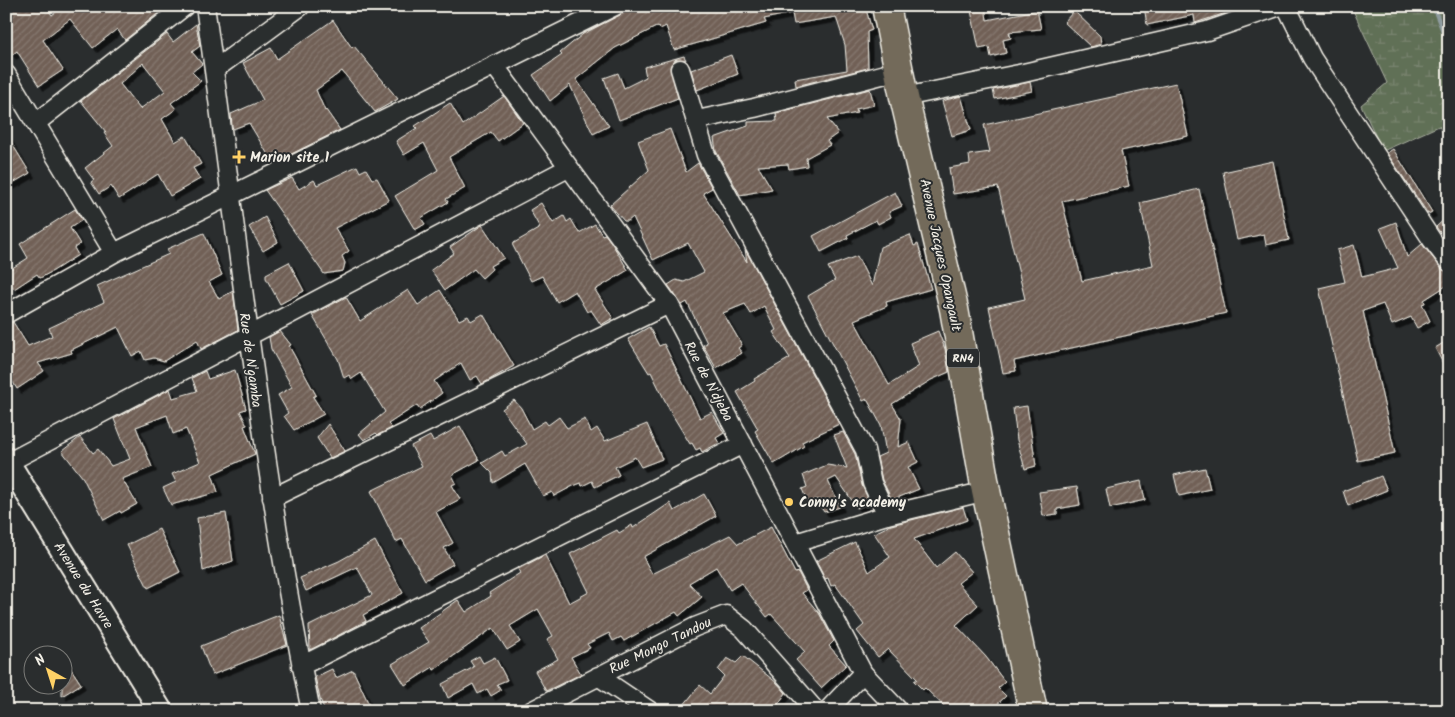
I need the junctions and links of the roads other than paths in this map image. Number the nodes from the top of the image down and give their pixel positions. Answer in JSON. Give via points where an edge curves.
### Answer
{"nodes":[{"id":1,"x":185,"y":6,"type":"edge"},
{"id":2,"x":205,"y":6,"type":"edge"},
{"id":3,"x":301,"y":6,"type":"edge"},
{"id":4,"x":615,"y":6,"type":"edge"},
{"id":5,"x":886,"y":6,"type":"edge"},
{"id":6,"x":1280,"y":6,"type":"edge"},
{"id":7,"x":1286,"y":6,"type":"edge"},
{"id":8,"x":494,"y":65,"type":"junction"},
{"id":9,"x":680,"y":69,"type":"dead end"},
{"id":10,"x":214,"y":70,"type":"junction"},
{"id":11,"x":900,"y":70,"type":"junction"},
{"id":12,"x":6,"y":74,"type":"edge"},
{"id":13,"x":904,"y":97,"type":"junction"},
{"id":14,"x":696,"y":120,"type":"junction"},
{"id":15,"x":36,"y":123,"type":"junction"},
{"id":16,"x":568,"y":168,"type":"junction"},
{"id":17,"x":230,"y":196,"type":"junction"},
{"id":18,"x":114,"y":253,"type":"junction"},
{"id":19,"x":1449,"y":262,"type":"edge"},
{"id":20,"x":669,"y":304,"type":"junction"},
{"id":21,"x":6,"y":314,"type":"edge"},
{"id":22,"x":247,"y":337,"type":"junction"},
{"id":23,"x":742,"y":444,"type":"junction"},
{"id":24,"x":7,"y":460,"type":"edge"},
{"id":25,"x":986,"y":491,"type":"junction"},
{"id":26,"x":272,"y":498,"type":"junction"},
{"id":27,"x":887,"y":515,"type":"junction"},
{"id":28,"x":795,"y":543,"type":"junction"},
{"id":29,"x":301,"y":666,"type":"junction"},
{"id":30,"x":864,"y":673,"type":"junction"},
{"id":31,"x":598,"y":676,"type":"junction"},
{"id":32,"x":161,"y":711,"type":"edge"},
{"id":33,"x":311,"y":711,"type":"edge"},
{"id":34,"x":530,"y":711,"type":"edge"},
{"id":35,"x":650,"y":711,"type":"edge"},
{"id":36,"x":816,"y":711,"type":"edge"},
{"id":37,"x":827,"y":711,"type":"edge"},
{"id":38,"x":899,"y":711,"type":"edge"},
{"id":39,"x":1033,"y":711,"type":"edge"}],
"edges":[{"from":1,"to":15,"type":"street"},
{"from":2,"to":10,"type":"street","name":"Rue de N'gamba"},
{"from":3,"to":10,"type":"street"},
{"from":4,"to":8,"type":"street"},
{"from":5,"to":11,"type":"highway","name":"Avenue Jacques Opangault","number":"RN4"},
{"from":6,"to":13,"type":"street","via":[[1207,31]]},
{"from":7,"to":19,"type":"street","via":[[1312,58]]},
{"from":8,"to":16,"type":"street","name":"Rue de N'djeba"},
{"from":8,"to":17,"type":"street"},
{"from":9,"to":14,"type":"street"},
{"from":10,"to":17,"type":"street","name":"Rue de N'gamba"},
{"from":11,"to":13,"type":"highway","name":"Avenue Jacques Opangault","number":"RN4"},
{"from":11,"to":14,"type":"street"},
{"from":12,"to":15,"type":"street"},
{"from":13,"to":25,"type":"highway","name":"Avenue Jacques Opangault","number":"RN4","via":[[954,309]]},
{"from":14,"to":27,"type":"street","via":[[706,155],[865,450],[872,483]]},
{"from":15,"to":18,"type":"street"},
{"from":16,"to":20,"type":"street","name":"Rue de N'djeba"},
{"from":16,"to":22,"type":"street"},
{"from":17,"to":18,"type":"street"},
{"from":17,"to":22,"type":"street","name":"Rue de N'gamba"},
{"from":18,"to":21,"type":"street"},
{"from":20,"to":23,"type":"street","name":"Rue de N'djeba"},
{"from":20,"to":26,"type":"street"},
{"from":22,"to":24,"type":"street"},
{"from":22,"to":26,"type":"street","name":"Rue de N'gamba"},
{"from":23,"to":28,"type":"street","name":"Rue de N'djeba"},
{"from":23,"to":29,"type":"street"},
{"from":24,"to":32,"type":"street","name":"Avenue du Havre"},
{"from":25,"to":27,"type":"street"},
{"from":25,"to":39,"type":"highway","name":"Avenue Jacques Opangault","number":"RN4"},
{"from":26,"to":29,"type":"street","name":"Rue de N'gamba"},
{"from":27,"to":28,"type":"street"},
{"from":28,"to":30,"type":"street","name":"Rue de N'djeba"},
{"from":29,"to":33,"type":"street","name":"Rue de N'gamba"},
{"from":30,"to":37,"type":"street"},
{"from":30,"to":38,"type":"street","name":"Rue de N'djeba"},
{"from":31,"to":34,"type":"street","name":"Rue Mongo Tandou"},
{"from":31,"to":35,"type":"street"},
{"from":31,"to":36,"type":"street","name":"Rue Mongo Tandou","via":[[694,627],[726,615],[744,629]]}]}
